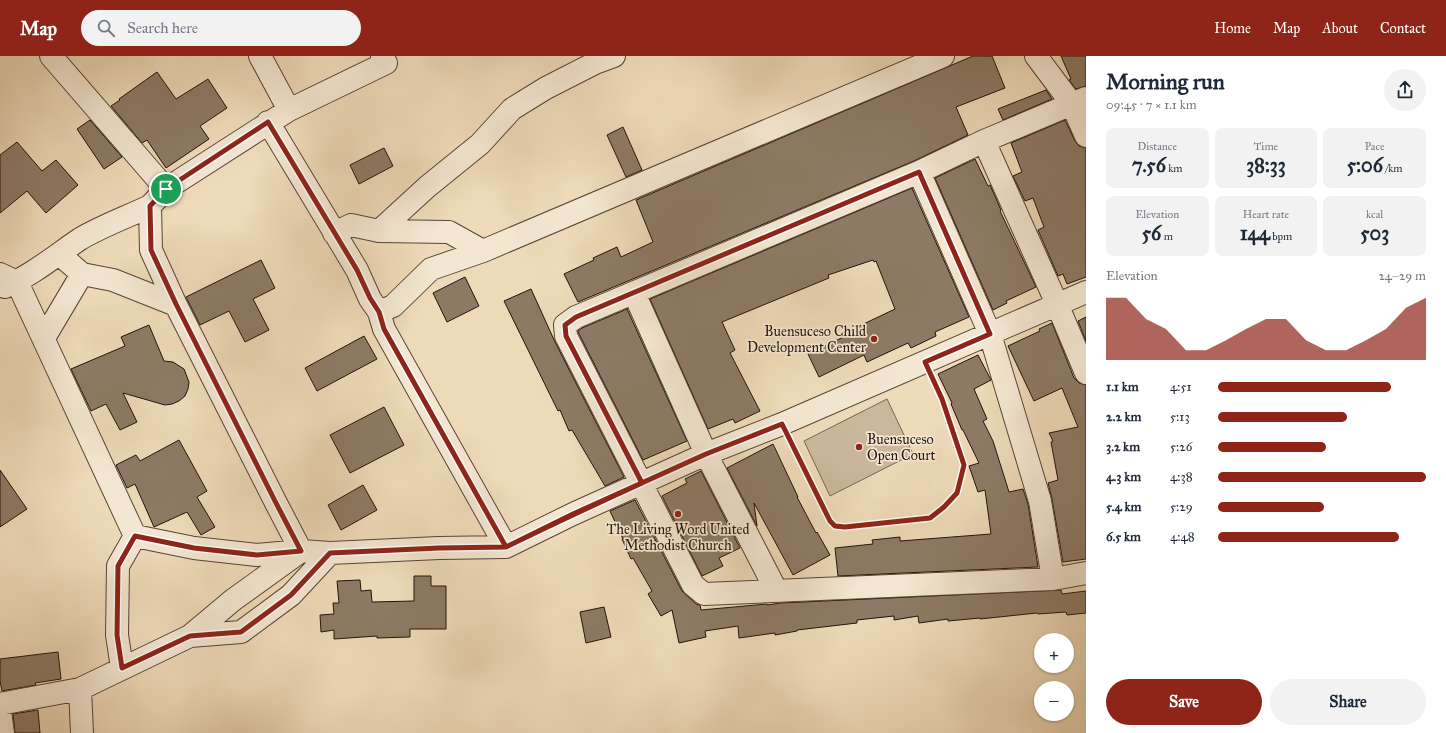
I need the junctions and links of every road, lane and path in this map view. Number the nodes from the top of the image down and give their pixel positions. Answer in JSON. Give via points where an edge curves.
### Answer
{"nodes":[{"id":1,"x":51,"y":56,"type":"edge"},
{"id":2,"x":260,"y":56,"type":"edge"},
{"id":3,"x":382,"y":56,"type":"edge"},
{"id":4,"x":614,"y":56,"type":"edge"},
{"id":5,"x":943,"y":56,"type":"edge"},
{"id":6,"x":1036,"y":56,"type":"edge"},
{"id":7,"x":1079,"y":101,"type":"edge"},
{"id":8,"x":289,"y":110,"type":"junction"},
{"id":9,"x":268,"y":122,"type":"junction"},
{"id":10,"x":1086,"y":136,"type":"edge"},
{"id":11,"x":984,"y":141,"type":"junction"},
{"id":12,"x":919,"y":172,"type":"junction"},
{"id":13,"x":166,"y":189,"type":"junction"},
{"id":14,"x":150,"y":206,"type":"junction"},
{"id":15,"x":378,"y":231,"type":"junction"},
{"id":16,"x":334,"y":232,"type":"junction"},
{"id":17,"x":483,"y":251,"type":"junction"},
{"id":18,"x":59,"y":254,"type":"junction"},
{"id":19,"x":82,"y":274,"type":"junction"},
{"id":20,"x":6,"y":282,"type":"edge"},
{"id":21,"x":1086,"y":292,"type":"edge"},
{"id":22,"x":634,"y":294,"type":"junction"},
{"id":23,"x":176,"y":304,"type":"junction"},
{"id":24,"x":1057,"y":304,"type":"junction"},
{"id":25,"x":379,"y":312,"type":"junction"},
{"id":26,"x":990,"y":334,"type":"junction"},
{"id":27,"x":44,"y":338,"type":"junction"},
{"id":28,"x":925,"y":362,"type":"junction"},
{"id":29,"x":1086,"y":372,"type":"edge"},
{"id":30,"x":782,"y":424,"type":"junction"},
{"id":31,"x":706,"y":454,"type":"junction"},
{"id":32,"x":642,"y":483,"type":"junction"},
{"id":33,"x":135,"y":536,"type":"junction"},
{"id":34,"x":506,"y":547,"type":"junction"},
{"id":35,"x":301,"y":551,"type":"junction"},
{"id":36,"x":330,"y":553,"type":"junction"},
{"id":37,"x":1086,"y":573,"type":"edge"},
{"id":38,"x":1053,"y":579,"type":"junction"},
{"id":39,"x":776,"y":590,"type":"junction"},
{"id":40,"x":190,"y":636,"type":"junction"},
{"id":41,"x":122,"y":668,"type":"junction"},
{"id":42,"x":80,"y":689,"type":"junction"},
{"id":43,"x":0,"y":704,"type":"edge"},
{"id":44,"x":0,"y":712,"type":"edge"},
{"id":45,"x":3,"y":733,"type":"edge"},
{"id":46,"x":82,"y":733,"type":"edge"}],
"edges":[{"from":1,"to":13,"type":"street"},
{"from":2,"to":8,"type":"street"},
{"from":3,"to":8,"type":"street","via":[[386,63]]},
{"from":4,"to":15,"type":"street","via":[[546,88],[512,109],[480,144]]},
{"from":5,"to":17,"type":"street"},
{"from":6,"to":7,"type":"street"},
{"from":7,"to":10,"type":"street"},
{"from":7,"to":11,"type":"street"},
{"from":8,"to":9,"type":"street"},
{"from":9,"to":13,"type":"street"},
{"from":9,"to":16,"type":"street"},
{"from":11,"to":12,"type":"street"},
{"from":11,"to":24,"type":"street"},
{"from":12,"to":22,"type":"street"},
{"from":12,"to":26,"type":"street"},
{"from":13,"to":14,"type":"street"},
{"from":14,"to":18,"type":"street","via":[[110,224]]},
{"from":14,"to":23,"type":"street","via":[[151,250]]},
{"from":15,"to":16,"type":"street","via":[[351,225]]},
{"from":15,"to":17,"type":"street","via":[[449,232]]},
{"from":16,"to":25,"type":"street"},
{"from":17,"to":25,"type":"street","via":[[431,269],[393,306]]},
{"from":18,"to":19,"type":"street"},
{"from":18,"to":20,"type":"street"},
{"from":19,"to":23,"type":"street","via":[[113,280]]},
{"from":19,"to":27,"type":"street"},
{"from":20,"to":27,"type":"street"},
{"from":21,"to":24,"type":"street"},
{"from":22,"to":31,"type":"street"},
{"from":22,"to":32,"type":"street","via":[[576,317],[565,325],[566,336]]},
{"from":23,"to":35,"type":"street"},
{"from":24,"to":26,"type":"street"},
{"from":24,"to":29,"type":"street"},
{"from":25,"to":34,"type":"street","via":[[384,329]]},
{"from":26,"to":28,"type":"street"},
{"from":26,"to":38,"type":"street","via":[[1040,501]]},
{"from":27,"to":33,"type":"street"},
{"from":28,"to":30,"type":"street"},
{"from":28,"to":30,"type":"path","via":[[942,399],[964,465],[957,493],[930,518],[835,526],[830,521]]},
{"from":30,"to":31,"type":"street"},
{"from":31,"to":32,"type":"street"},
{"from":31,"to":39,"type":"street"},
{"from":32,"to":34,"type":"street"},
{"from":32,"to":39,"type":"street","via":[[693,585],[704,594]]},
{"from":33,"to":35,"type":"street","via":[[194,548],[257,555]]},
{"from":33,"to":41,"type":"street","via":[[118,566],[117,635]]},
{"from":34,"to":36,"type":"street"},
{"from":35,"to":36,"type":"street"},
{"from":35,"to":40,"type":"street","via":[[233,600]]},
{"from":36,"to":40,"type":"street","via":[[291,595],[241,632]]},
{"from":37,"to":38,"type":"street"},
{"from":38,"to":39,"type":"street"},
{"from":40,"to":41,"type":"street"},
{"from":41,"to":42,"type":"street"},
{"from":42,"to":43,"type":"street"},
{"from":42,"to":46,"type":"street"},
{"from":44,"to":45,"type":"street"}]}
